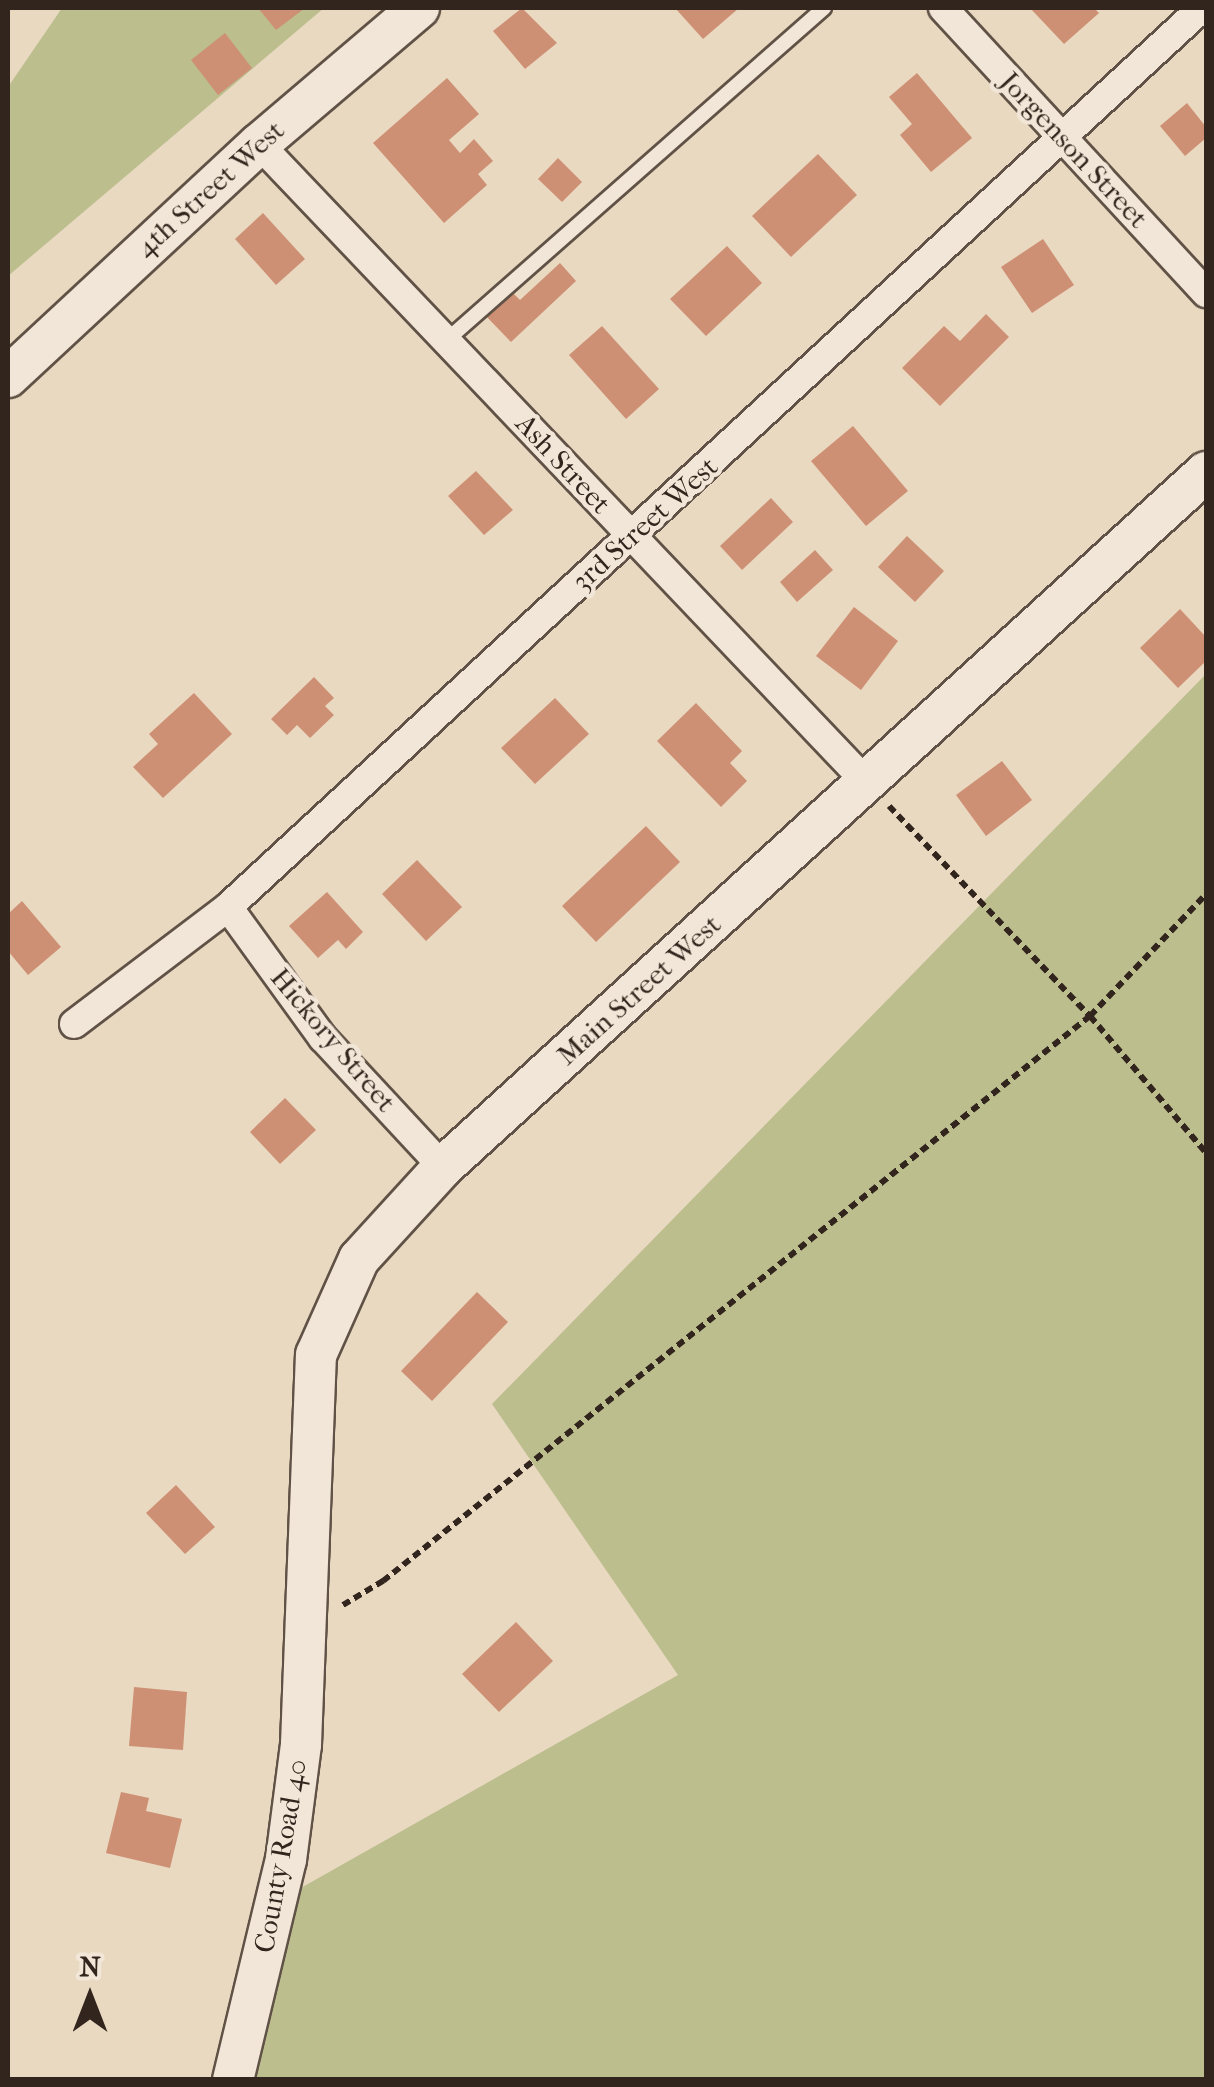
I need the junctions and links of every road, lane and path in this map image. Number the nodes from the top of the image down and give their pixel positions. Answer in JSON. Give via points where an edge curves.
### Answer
{"nodes":[{"id":1,"x":419,"y":8,"type":"edge"},
{"id":2,"x":824,"y":8,"type":"edge"},
{"id":3,"x":944,"y":8,"type":"edge"},
{"id":4,"x":1202,"y":8,"type":"edge"},
{"id":5,"x":1060,"y":136,"type":"junction"},
{"id":6,"x":259,"y":144,"type":"junction"},
{"id":7,"x":1206,"y":292,"type":"edge"},
{"id":8,"x":448,"y":339,"type":"junction"},
{"id":9,"x":8,"y":377,"type":"edge"},
{"id":10,"x":1206,"y":472,"type":"edge"},
{"id":11,"x":632,"y":539,"type":"junction"},
{"id":12,"x":867,"y":783,"type":"junction"},
{"id":13,"x":1206,"y":894,"type":"edge"},
{"id":14,"x":228,"y":907,"type":"junction"},
{"id":15,"x":1090,"y":1016,"type":"junction"},
{"id":16,"x":74,"y":1024,"type":"dead end"},
{"id":17,"x":1206,"y":1153,"type":"edge"},
{"id":18,"x":443,"y":1168,"type":"junction"},
{"id":19,"x":303,"y":1628,"type":"junction"},
{"id":20,"x":234,"y":2080,"type":"edge"}],
"edges":[{"from":1,"to":6,"type":"street","name":"4th Street West"},
{"from":2,"to":8,"type":"lane"},
{"from":3,"to":5,"type":"street","name":"Jorgenson Street"},
{"from":4,"to":5,"type":"street","name":"3rd Street West"},
{"from":5,"to":7,"type":"street","name":"Jorgenson Street"},
{"from":5,"to":11,"type":"street","name":"3rd Street West"},
{"from":6,"to":8,"type":"street","name":"Ash Street"},
{"from":6,"to":9,"type":"street","name":"4th Street West"},
{"from":8,"to":11,"type":"street","name":"Ash Street"},
{"from":10,"to":12,"type":"street","name":"Main Street West"},
{"from":11,"to":12,"type":"street","name":"Ash Street"},
{"from":11,"to":14,"type":"street","name":"3rd Street West"},
{"from":12,"to":15,"type":"path"},
{"from":12,"to":18,"type":"street","name":"Main Street West"},
{"from":13,"to":15,"type":"path"},
{"from":14,"to":16,"type":"street","name":"3rd Street West"},
{"from":14,"to":18,"type":"street","name":"Hickory Street","via":[[324,1038]]},
{"from":15,"to":17,"type":"path"},
{"from":15,"to":19,"type":"path","via":[[383,1581]]},
{"from":18,"to":19,"type":"street","name":"Main Street West","via":[[359,1260],[316,1356]]},
{"from":19,"to":20,"type":"street","name":"County Road 40","via":[[301,1744],[286,1860]]}]}
